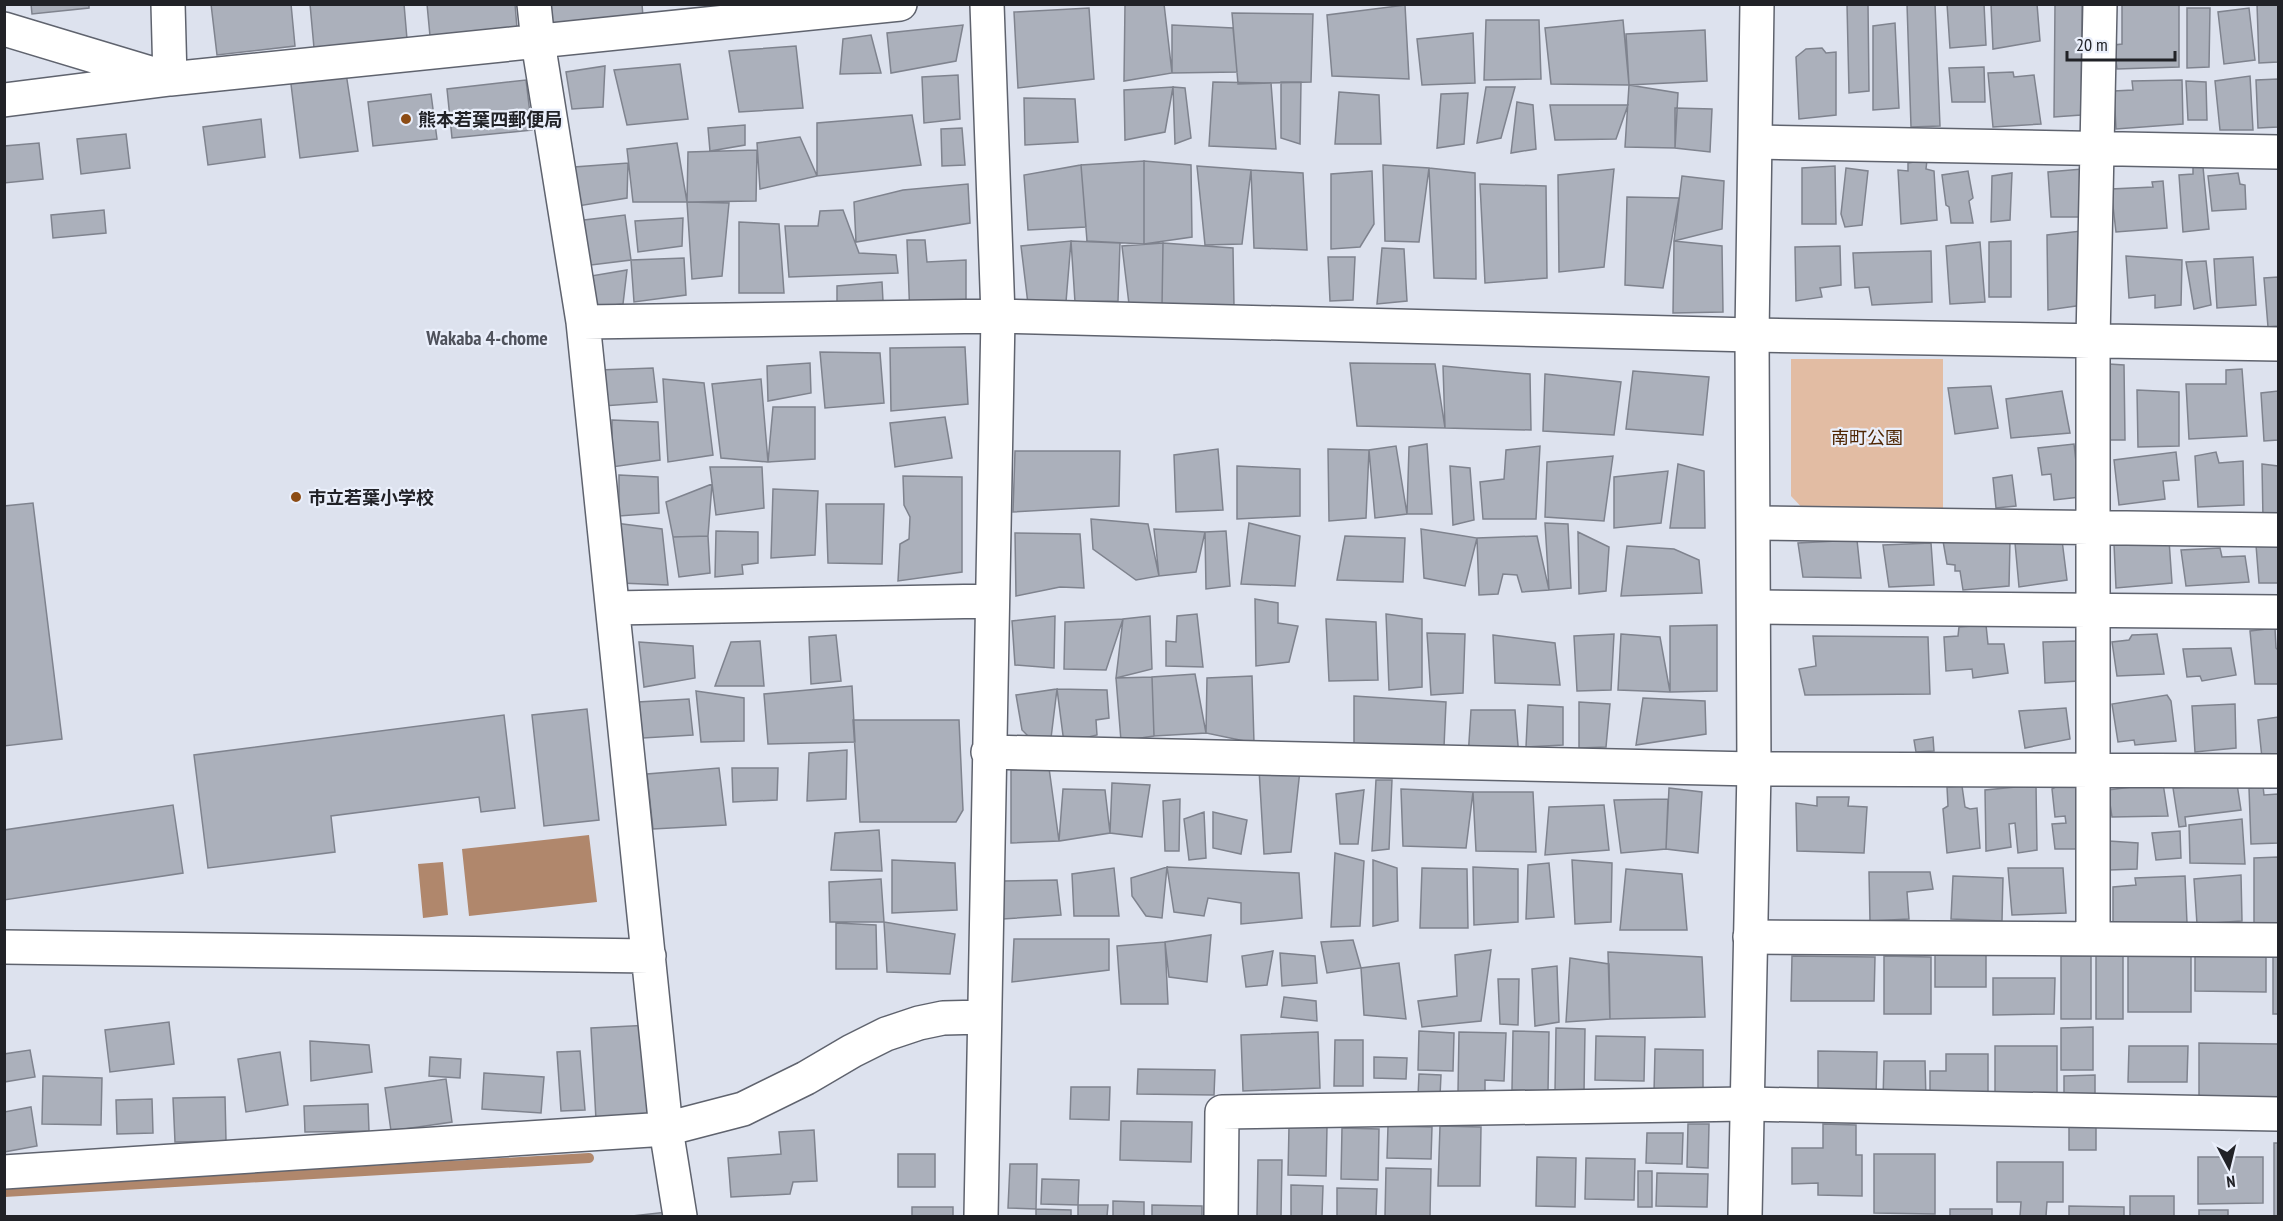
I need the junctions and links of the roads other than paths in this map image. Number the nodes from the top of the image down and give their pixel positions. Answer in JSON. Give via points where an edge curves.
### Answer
{"nodes":[{"id":1,"x":168,"y":4,"type":"edge"},
{"id":2,"x":534,"y":4,"type":"edge"},
{"id":3,"x":900,"y":4,"type":"edge"},
{"id":4,"x":987,"y":4,"type":"edge"},
{"id":5,"x":1757,"y":4,"type":"edge"},
{"id":6,"x":2100,"y":4,"type":"edge"},
{"id":7,"x":863,"y":6,"type":"edge"},
{"id":8,"x":4,"y":29,"type":"edge"},
{"id":9,"x":538,"y":42,"type":"junction"},
{"id":10,"x":170,"y":79,"type":"junction"},
{"id":11,"x":4,"y":100,"type":"edge"},
{"id":12,"x":1756,"y":141,"type":"junction"},
{"id":13,"x":2096,"y":148,"type":"junction"},
{"id":14,"x":2278,"y":152,"type":"edge"},
{"id":15,"x":998,"y":316,"type":"junction"},
{"id":16,"x":584,"y":322,"type":"junction"},
{"id":17,"x":1752,"y":335,"type":"junction"},
{"id":18,"x":2093,"y":340,"type":"junction"},
{"id":19,"x":2278,"y":344,"type":"edge"},
{"id":20,"x":1754,"y":523,"type":"junction"},
{"id":21,"x":2093,"y":527,"type":"junction"},
{"id":22,"x":2278,"y":530,"type":"edge"},
{"id":23,"x":992,"y":601,"type":"junction"},
{"id":24,"x":613,"y":608,"type":"junction"},
{"id":25,"x":1754,"y":608,"type":"junction"},
{"id":26,"x":2093,"y":610,"type":"junction"},
{"id":27,"x":2278,"y":612,"type":"edge"},
{"id":28,"x":988,"y":752,"type":"junction"},
{"id":29,"x":1754,"y":769,"type":"junction"},
{"id":30,"x":2094,"y":770,"type":"junction"},
{"id":31,"x":2278,"y":771,"type":"edge"},
{"id":32,"x":1750,"y":937,"type":"junction"},
{"id":33,"x":2093,"y":938,"type":"junction"},
{"id":34,"x":2278,"y":940,"type":"edge"},
{"id":35,"x":4,"y":947,"type":"edge"},
{"id":36,"x":649,"y":956,"type":"junction"},
{"id":37,"x":984,"y":1017,"type":"junction"},
{"id":38,"x":1746,"y":1104,"type":"junction"},
{"id":39,"x":2278,"y":1114,"type":"edge"},
{"id":40,"x":666,"y":1129,"type":"junction"},
{"id":41,"x":4,"y":1172,"type":"edge"},
{"id":42,"x":680,"y":1216,"type":"edge"},
{"id":43,"x":981,"y":1216,"type":"edge"},
{"id":44,"x":1221,"y":1216,"type":"edge"},
{"id":45,"x":1744,"y":1216,"type":"edge"}],
"edges":[{"from":1,"to":10,"type":"street"},
{"from":2,"to":9,"type":"street"},
{"from":3,"to":7,"type":"street"},
{"from":4,"to":15,"type":"street"},
{"from":5,"to":12,"type":"street"},
{"from":6,"to":13,"type":"street"},
{"from":7,"to":9,"type":"street"},
{"from":8,"to":10,"type":"street"},
{"from":9,"to":10,"type":"street"},
{"from":9,"to":16,"type":"street"},
{"from":10,"to":11,"type":"street"},
{"from":12,"to":13,"type":"street"},
{"from":12,"to":17,"type":"street"},
{"from":13,"to":14,"type":"street"},
{"from":13,"to":18,"type":"street"},
{"from":15,"to":16,"type":"street"},
{"from":15,"to":17,"type":"street"},
{"from":15,"to":23,"type":"street"},
{"from":16,"to":24,"type":"street"},
{"from":17,"to":18,"type":"street"},
{"from":17,"to":20,"type":"street"},
{"from":18,"to":19,"type":"street"},
{"from":18,"to":21,"type":"street"},
{"from":20,"to":21,"type":"street"},
{"from":20,"to":25,"type":"street"},
{"from":21,"to":22,"type":"street"},
{"from":21,"to":26,"type":"street"},
{"from":23,"to":24,"type":"street"},
{"from":23,"to":28,"type":"street"},
{"from":24,"to":36,"type":"street"},
{"from":25,"to":26,"type":"street"},
{"from":25,"to":29,"type":"street"},
{"from":26,"to":27,"type":"street"},
{"from":26,"to":30,"type":"street"},
{"from":28,"to":29,"type":"street"},
{"from":28,"to":37,"type":"street"},
{"from":29,"to":30,"type":"street"},
{"from":29,"to":32,"type":"street"},
{"from":30,"to":31,"type":"street"},
{"from":30,"to":33,"type":"street"},
{"from":32,"to":33,"type":"street"},
{"from":32,"to":38,"type":"street"},
{"from":33,"to":34,"type":"street"},
{"from":35,"to":36,"type":"street"},
{"from":36,"to":40,"type":"street"},
{"from":37,"to":40,"type":"street","via":[[943,1018],[886,1034],[743,1109]]},
{"from":37,"to":43,"type":"street"},
{"from":38,"to":39,"type":"street"},
{"from":38,"to":44,"type":"street","via":[[1222,1112]]},
{"from":38,"to":45,"type":"street"},
{"from":40,"to":41,"type":"street"},
{"from":40,"to":42,"type":"street"}]}
